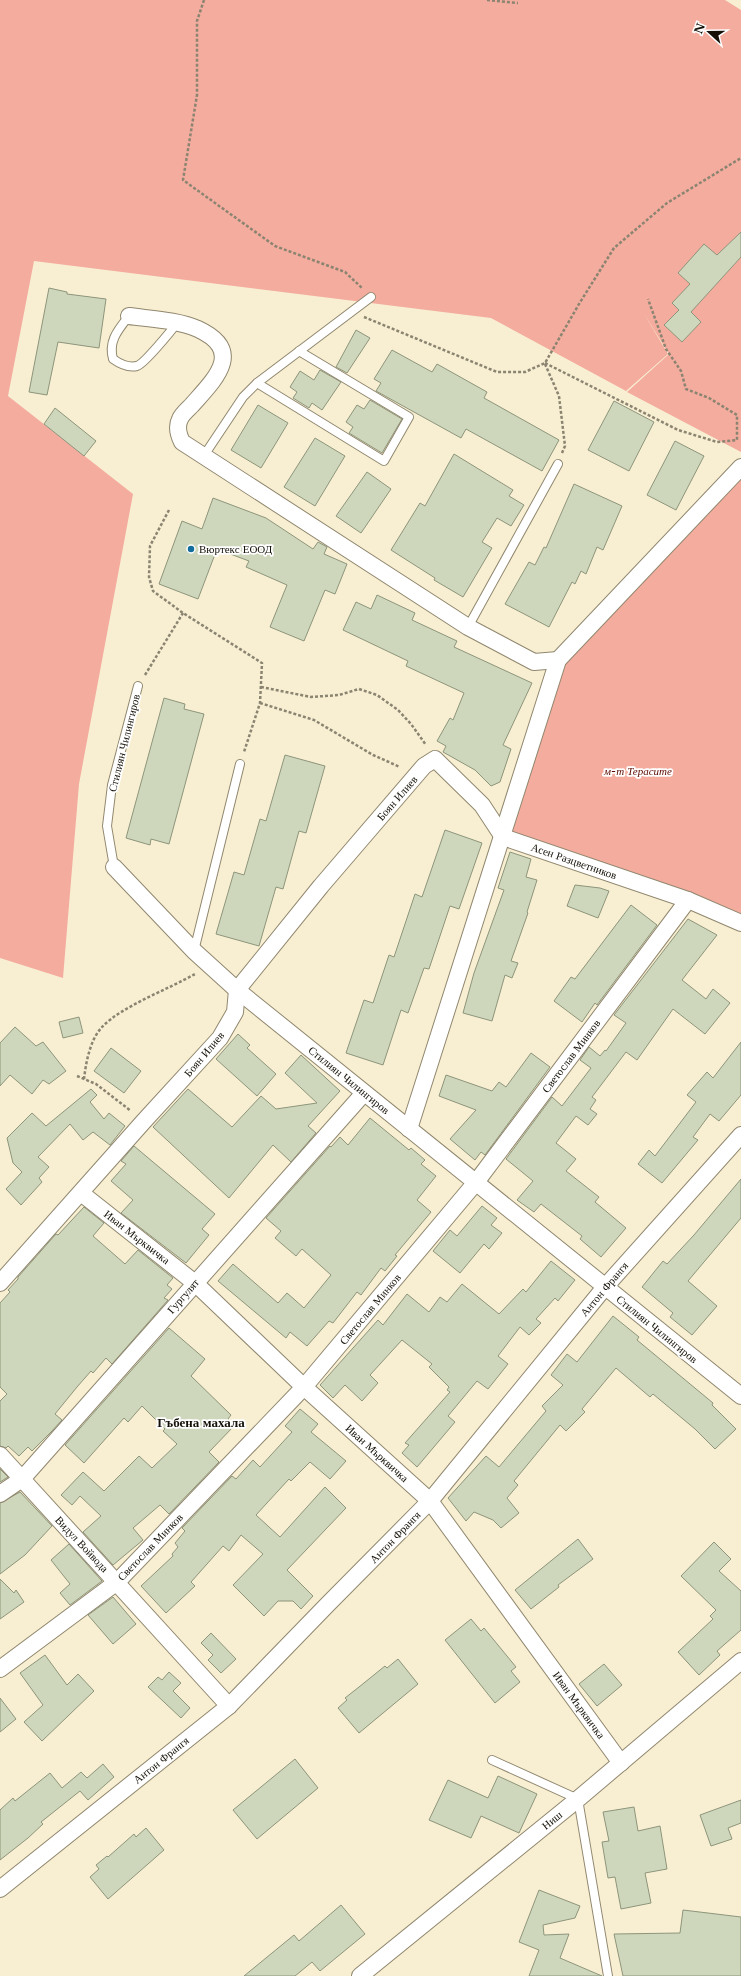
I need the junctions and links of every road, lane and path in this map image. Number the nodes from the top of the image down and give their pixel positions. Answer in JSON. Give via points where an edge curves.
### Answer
{"nodes":[{"id":1,"x":204,"y":0,"type":"edge"},
{"id":2,"x":487,"y":0,"type":"edge"},
{"id":3,"x":518,"y":3,"type":"dead end"},
{"id":4,"x":741,"y":158,"type":"edge"},
{"id":5,"x":371,"y":296,"type":"joint"},
{"id":6,"x":648,"y":299,"type":"dead end"},
{"id":7,"x":351,"y":312,"type":"junction"},
{"id":8,"x":129,"y":316,"type":"joint"},
{"id":9,"x":177,"y":324,"type":"junction"},
{"id":10,"x":299,"y":351,"type":"junction"},
{"id":11,"x":545,"y":363,"type":"junction"},
{"id":12,"x":257,"y":383,"type":"junction"},
{"id":13,"x":203,"y":457,"type":"junction"},
{"id":14,"x":558,"y":464,"type":"joint"},
{"id":15,"x":741,"y":467,"type":"edge"},
{"id":16,"x":169,"y":510,"type":"dead end"},
{"id":17,"x":183,"y":614,"type":"junction"},
{"id":18,"x":468,"y":627,"type":"junction"},
{"id":19,"x":558,"y":660,"type":"junction"},
{"id":20,"x":138,"y":686,"type":"joint"},
{"id":21,"x":261,"y":687,"type":"junction"},
{"id":22,"x":260,"y":703,"type":"junction"},
{"id":23,"x":430,"y":762,"type":"junction"},
{"id":24,"x":240,"y":764,"type":"joint"},
{"id":25,"x":503,"y":836,"type":"junction"},
{"id":26,"x":114,"y":867,"type":"joint"},
{"id":27,"x":688,"y":900,"type":"junction"},
{"id":28,"x":741,"y":923,"type":"edge"},
{"id":29,"x":194,"y":950,"type":"junction"},
{"id":30,"x":210,"y":965,"type":"junction"},
{"id":31,"x":238,"y":990,"type":"junction"},
{"id":32,"x":77,"y":1076,"type":"dead end"},
{"id":33,"x":84,"y":1079,"type":"junction"},
{"id":34,"x":364,"y":1093,"type":"junction"},
{"id":35,"x":144,"y":1121,"type":"junction"},
{"id":36,"x":409,"y":1129,"type":"junction"},
{"id":37,"x":741,"y":1135,"type":"edge"},
{"id":38,"x":477,"y":1181,"type":"junction"},
{"id":39,"x":81,"y":1193,"type":"junction"},
{"id":40,"x":195,"y":1282,"type":"junction"},
{"id":41,"x":0,"y":1283,"type":"edge"},
{"id":42,"x":605,"y":1287,"type":"junction"},
{"id":43,"x":304,"y":1387,"type":"junction"},
{"id":44,"x":741,"y":1396,"type":"edge"},
{"id":45,"x":0,"y":1455,"type":"edge"},
{"id":46,"x":22,"y":1479,"type":"junction"},
{"id":47,"x":0,"y":1494,"type":"edge"},
{"id":48,"x":430,"y":1501,"type":"junction"},
{"id":49,"x":117,"y":1582,"type":"junction"},
{"id":50,"x":740,"y":1665,"type":"edge"},
{"id":51,"x":0,"y":1669,"type":"edge"},
{"id":52,"x":229,"y":1706,"type":"junction"},
{"id":53,"x":492,"y":1760,"type":"dead end"},
{"id":54,"x":621,"y":1763,"type":"junction"},
{"id":55,"x":578,"y":1799,"type":"junction"},
{"id":56,"x":0,"y":1888,"type":"edge"},
{"id":57,"x":360,"y":1976,"type":"edge"},
{"id":58,"x":608,"y":1976,"type":"edge"}],
"edges":[{"from":1,"to":5,"type":"path","via":[[197,21],[197,95],[183,180],[275,246],[345,272]]},
{"from":2,"to":3,"type":"path"},
{"from":4,"to":11,"type":"path","via":[[667,203],[614,248]]},
{"from":5,"to":7,"type":"lane"},
{"from":6,"to":11,"type":"path","via":[[666,349],[681,371],[686,389],[737,415],[737,440],[717,442],[678,430]]},
{"from":7,"to":10,"type":"lane"},
{"from":7,"to":11,"type":"path","via":[[497,372],[525,372]]},
{"from":8,"to":9,"type":"street"},
{"from":8,"to":9,"type":"lane","via":[[114,337],[111,353],[113,360],[131,366],[138,366],[145,360]]},
{"from":9,"to":13,"type":"street","via":[[197,329],[215,340],[222,349],[223,364],[211,383],[180,418],[177,432],[182,442]]},
{"from":10,"to":12,"type":"lane"},
{"from":10,"to":12,"type":"lane","via":[[409,417],[384,461]]},
{"from":11,"to":14,"type":"path","via":[[559,396],[564,424],[565,446]]},
{"from":12,"to":13,"type":"lane","via":[[242,397]]},
{"from":13,"to":18,"type":"street"},
{"from":14,"to":18,"type":"lane"},
{"from":15,"to":19,"type":"street"},
{"from":16,"to":17,"type":"path","via":[[150,546],[149,577],[153,591]]},
{"from":17,"to":20,"type":"path"},
{"from":17,"to":21,"type":"path","via":[[262,663]]},
{"from":18,"to":19,"type":"street","via":[[534,662]]},
{"from":19,"to":25,"type":"street"},
{"from":20,"to":26,"type":"lane","name":"Стилиян Чилингиров","via":[[112,785],[107,826]]},
{"from":21,"to":22,"type":"path"},
{"from":21,"to":23,"type":"path","via":[[311,697],[339,695],[359,689],[377,695],[398,710],[411,724]]},
{"from":22,"to":23,"type":"path","via":[[314,720],[373,755],[402,768]]},
{"from":22,"to":24,"type":"path"},
{"from":23,"to":25,"type":"street","via":[[482,805]]},
{"from":23,"to":31,"type":"street","name":"Боян Илиев","via":[[321,886]]},
{"from":24,"to":29,"type":"lane"},
{"from":25,"to":27,"type":"street","name":"Асен Разцветников"},
{"from":25,"to":36,"type":"street"},
{"from":26,"to":29,"type":"street","name":"Стилиян Чилингиров"},
{"from":27,"to":28,"type":"street","name":"Асен Разцветников"},
{"from":27,"to":38,"type":"street","name":"Светослав Минков"},
{"from":29,"to":30,"type":"street","name":"Стилиян Чилингиров"},
{"from":30,"to":31,"type":"street","name":"Стилиян Чилингиров"},
{"from":30,"to":33,"type":"path","via":[[130,1007],[102,1027],[86,1062]]},
{"from":31,"to":34,"type":"street","name":"Стилиян Чилингиров"},
{"from":31,"to":35,"type":"street","name":"Боян Илиев","via":[[235,1012],[220,1038]]},
{"from":32,"to":33,"type":"path"},
{"from":33,"to":35,"type":"path","via":[[96,1084]]},
{"from":34,"to":36,"type":"street","name":"Стилиян Чилингиров"},
{"from":34,"to":40,"type":"street","name":"Гургулят"},
{"from":35,"to":39,"type":"street","name":"Боян Илиев"},
{"from":36,"to":38,"type":"street","name":"Стилиян Чилингиров"},
{"from":37,"to":42,"type":"street","name":"Антон Франгя"},
{"from":38,"to":42,"type":"street","name":"Стилиян Чилингиров"},
{"from":38,"to":43,"type":"street","name":"Светослав Минков"},
{"from":39,"to":40,"type":"street","name":"Иван Мърквичка"},
{"from":39,"to":41,"type":"street","name":"Боян Илиев"},
{"from":40,"to":43,"type":"street","name":"Иван Мърквичка"},
{"from":40,"to":46,"type":"street","name":"Гургулят"},
{"from":42,"to":44,"type":"street","name":"Стилиян Чилингиров"},
{"from":42,"to":48,"type":"street","name":"Антон Франгя"},
{"from":43,"to":48,"type":"street","name":"Иван Мърквичка"},
{"from":43,"to":49,"type":"street","name":"Светослав Минков"},
{"from":45,"to":46,"type":"street","name":"Видул Войвода"},
{"from":46,"to":47,"type":"street","name":"Гургулят"},
{"from":46,"to":49,"type":"street","name":"Видул Войвода"},
{"from":48,"to":52,"type":"street","name":"Антон Франгя"},
{"from":48,"to":54,"type":"street","name":"Иван Мърквичка"},
{"from":49,"to":51,"type":"street","name":"Светослав Минков"},
{"from":49,"to":52,"type":"street","name":"Видул Войвода"},
{"from":50,"to":54,"type":"street","name":"Ниш"},
{"from":52,"to":56,"type":"street","name":"Антон Франгя"},
{"from":53,"to":55,"type":"lane"},
{"from":54,"to":55,"type":"street","name":"Ниш"},
{"from":55,"to":57,"type":"street","name":"Ниш"},
{"from":55,"to":58,"type":"lane"}]}
